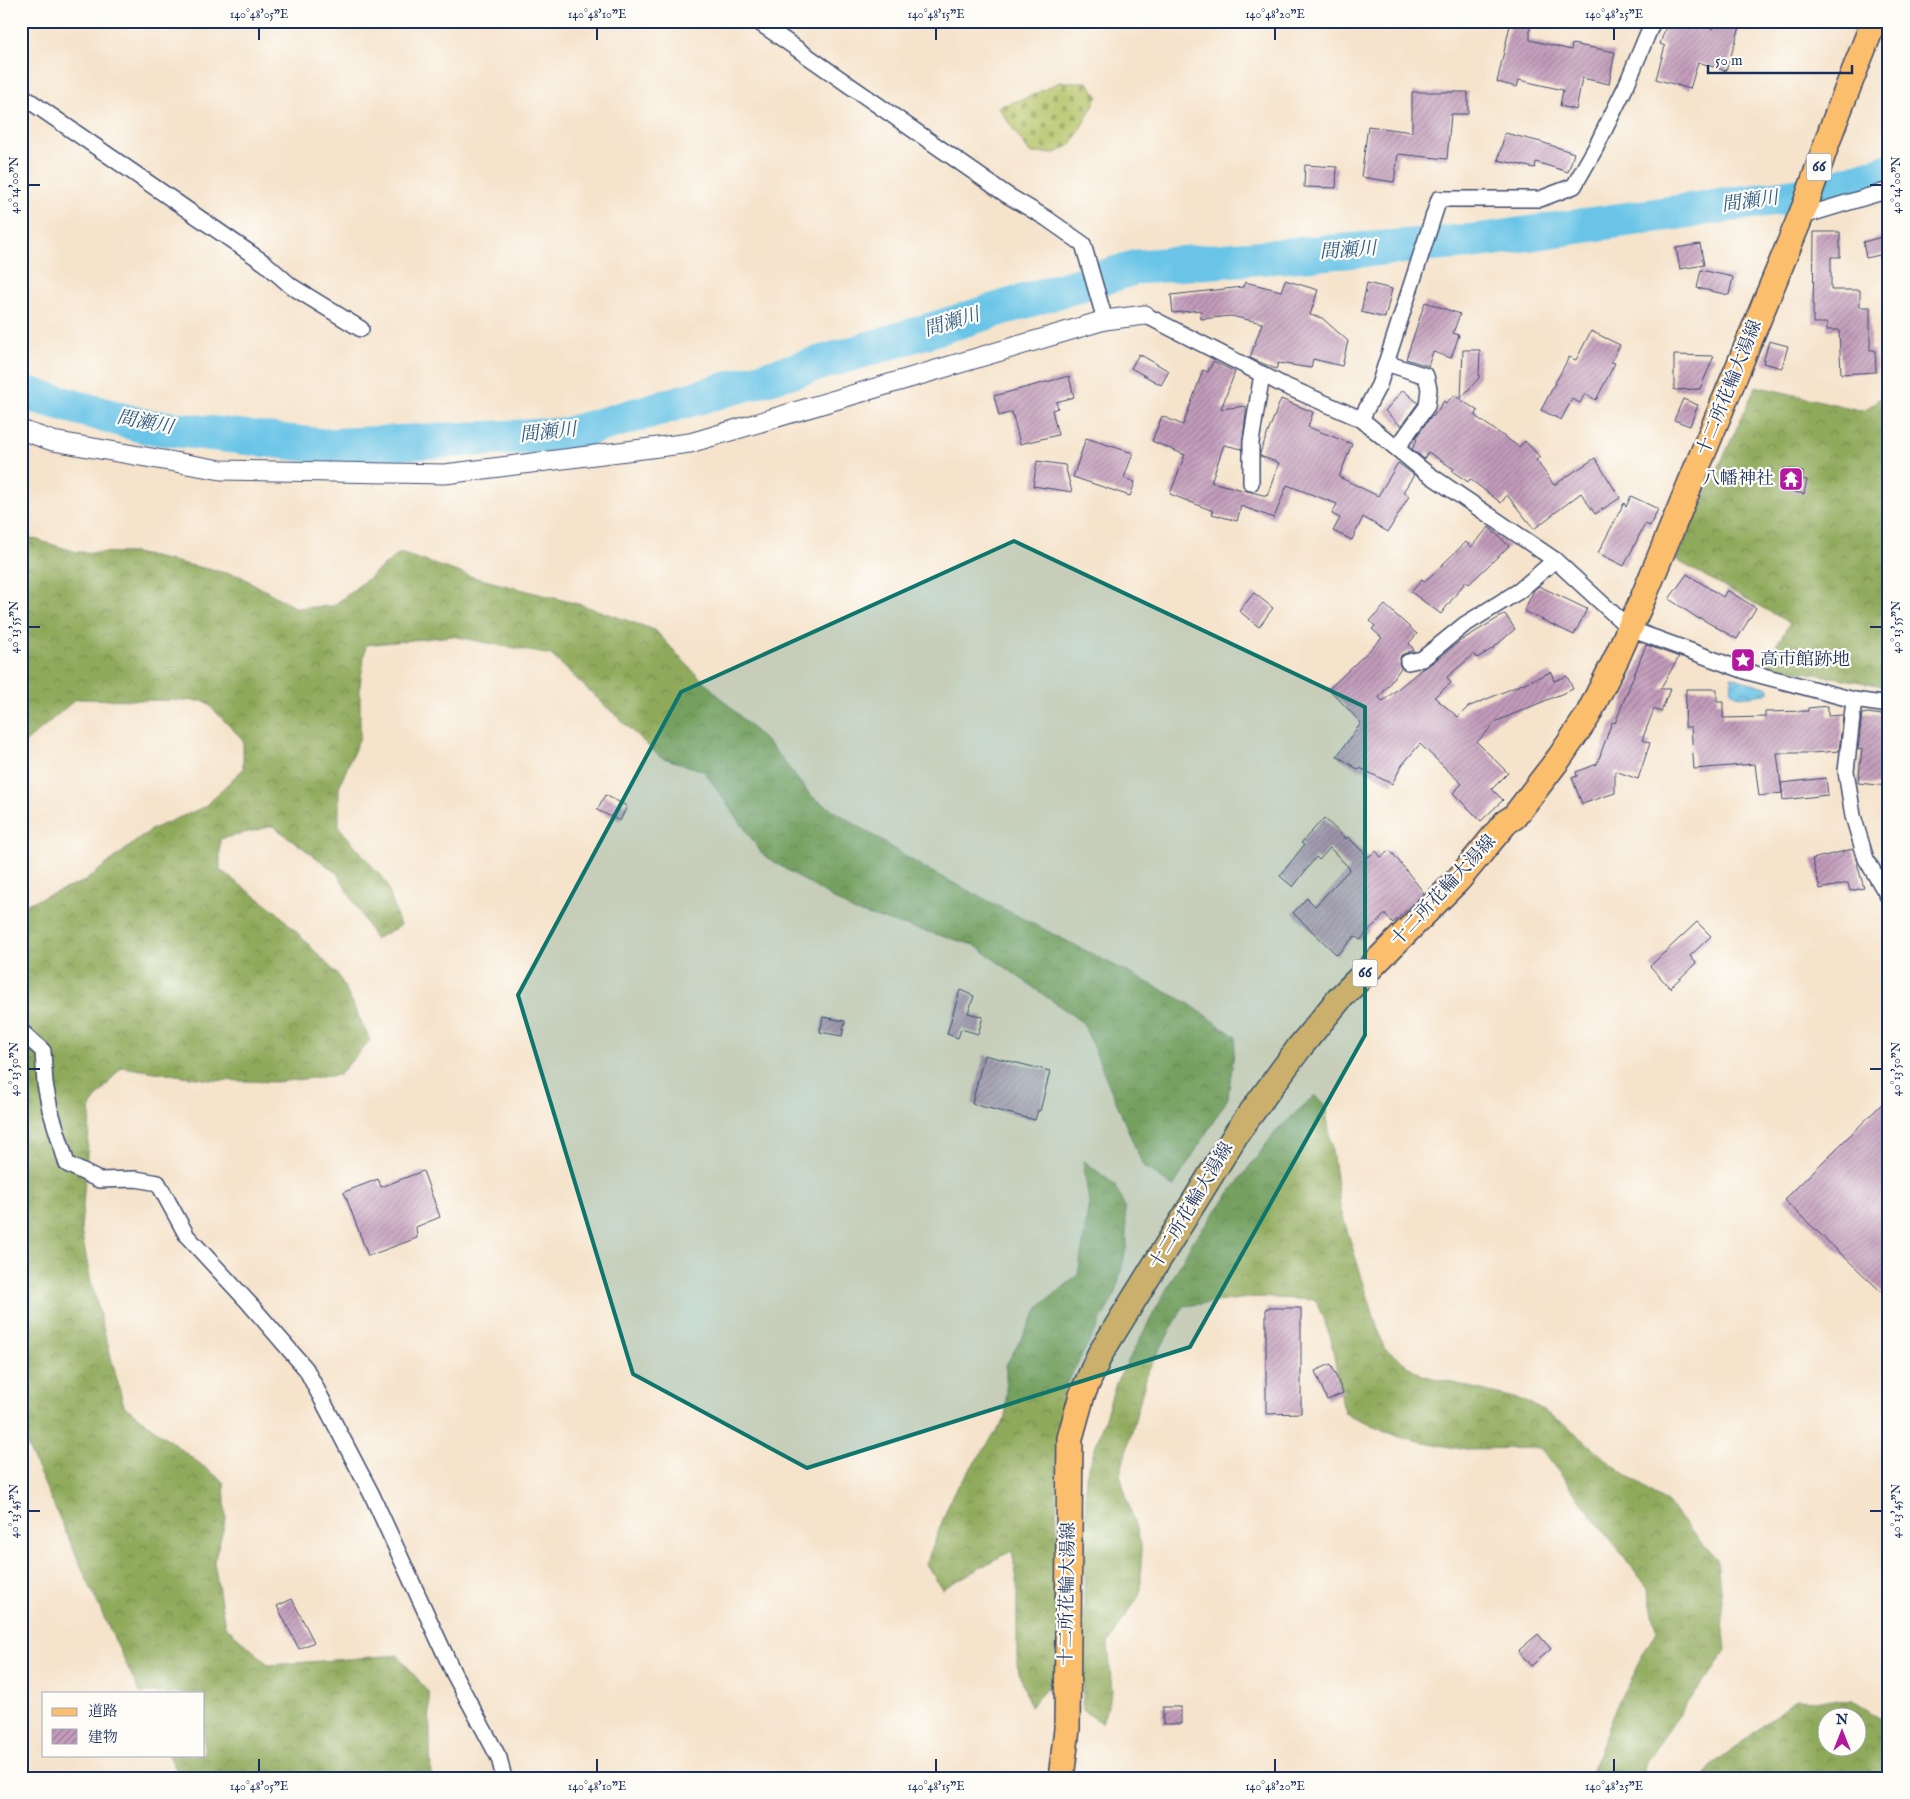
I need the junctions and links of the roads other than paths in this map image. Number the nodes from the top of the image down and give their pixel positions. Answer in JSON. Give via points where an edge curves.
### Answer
{"nodes":[{"id":1,"x":758,"y":21,"type":"edge"},
{"id":2,"x":1653,"y":21,"type":"edge"},
{"id":3,"x":1874,"y":21,"type":"edge"},
{"id":4,"x":21,"y":95,"type":"edge"},
{"id":5,"x":1889,"y":190,"type":"edge"},
{"id":6,"x":1803,"y":212,"type":"junction"},
{"id":7,"x":1103,"y":313,"type":"junction"},
{"id":8,"x":1145,"y":314,"type":"joint"},
{"id":9,"x":361,"y":329,"type":"dead end"},
{"id":10,"x":1386,"y":363,"type":"junction"},
{"id":11,"x":1262,"y":374,"type":"junction"},
{"id":12,"x":1361,"y":418,"type":"junction"},
{"id":13,"x":21,"y":430,"type":"edge"},
{"id":14,"x":1397,"y":448,"type":"junction"},
{"id":15,"x":1251,"y":483,"type":"dead end"},
{"id":16,"x":1555,"y":560,"type":"junction"},
{"id":17,"x":1630,"y":628,"type":"junction"},
{"id":18,"x":1408,"y":662,"type":"dead end"},
{"id":19,"x":1854,"y":700,"type":"junction"},
{"id":20,"x":1889,"y":705,"type":"edge"},
{"id":21,"x":1889,"y":898,"type":"edge"},
{"id":22,"x":21,"y":1031,"type":"edge"},
{"id":23,"x":504,"y":1778,"type":"edge"},
{"id":24,"x":1061,"y":1778,"type":"edge"}],
"edges":[{"from":1,"to":7,"type":"street","via":[[1083,244]]},
{"from":2,"to":10,"type":"street","via":[[1626,86],[1574,186],[1540,199],[1439,199]]},
{"from":3,"to":6,"type":"main road","name":"十二所花輪大湯線","number":"66"},
{"from":4,"to":9,"type":"street","via":[[266,264],[291,286]]},
{"from":5,"to":6,"type":"street"},
{"from":6,"to":17,"type":"main road","name":"十二所花輪大湯線","number":"66"},
{"from":7,"to":8,"type":"street"},
{"from":7,"to":13,"type":"street","via":[[690,443],[445,474],[221,470],[53,440]]},
{"from":8,"to":11,"type":"street"},
{"from":10,"to":12,"type":"street","via":[[1379,386]]},
{"from":10,"to":14,"type":"street","via":[[1426,376],[1429,389],[1427,406]]},
{"from":11,"to":12,"type":"street"},
{"from":11,"to":15,"type":"street","via":[[1250,442]]},
{"from":12,"to":14,"type":"street"},
{"from":14,"to":16,"type":"street","via":[[1424,471]]},
{"from":16,"to":17,"type":"street"},
{"from":16,"to":18,"type":"street","via":[[1519,591],[1464,625],[1422,659]]},
{"from":17,"to":19,"type":"street","via":[[1748,672]]},
{"from":17,"to":24,"type":"main road","name":"十二所花輪大湯線","number":"66","via":[[1587,717],[1519,810],[1458,880],[1340,998],[1238,1131],[1100,1354],[1082,1395],[1070,1438],[1067,1729]]},
{"from":19,"to":20,"type":"street"},
{"from":19,"to":21,"type":"street","via":[[1846,771],[1853,816],[1866,859]]},
{"from":22,"to":23,"type":"street","via":[[43,1051],[50,1109],[67,1164],[99,1180],[136,1179],[158,1184],[187,1236],[306,1369],[372,1495],[454,1674],[499,1758]]}]}
